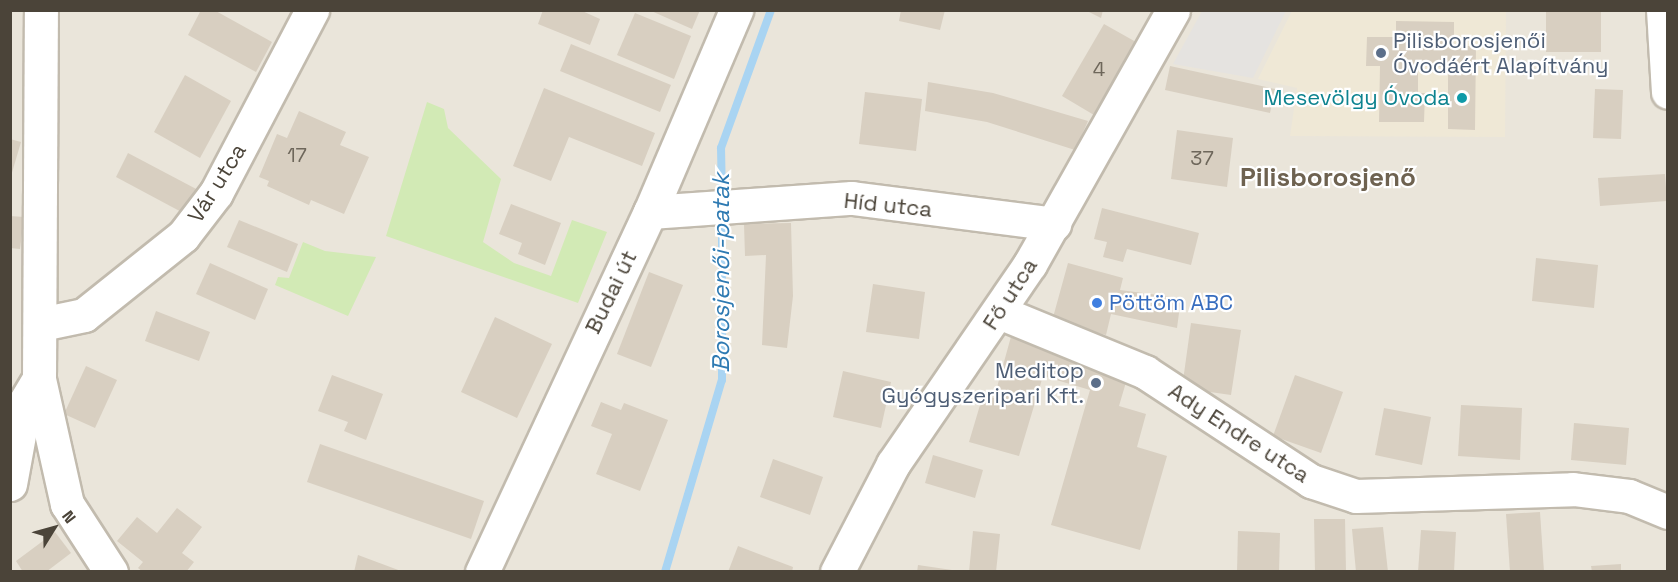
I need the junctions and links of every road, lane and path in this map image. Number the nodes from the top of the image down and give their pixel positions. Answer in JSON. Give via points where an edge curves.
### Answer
{"nodes":[{"id":1,"x":41,"y":10,"type":"edge"},
{"id":2,"x":312,"y":10,"type":"edge"},
{"id":3,"x":736,"y":10,"type":"edge"},
{"id":4,"x":1173,"y":10,"type":"edge"},
{"id":5,"x":1663,"y":10,"type":"edge"},
{"id":6,"x":1668,"y":92,"type":"edge"},
{"id":7,"x":650,"y":212,"type":"junction"},
{"id":8,"x":1054,"y":224,"type":"junction"},
{"id":9,"x":999,"y":312,"type":"junction"},
{"id":10,"x":41,"y":324,"type":"junction"},
{"id":11,"x":39,"y":379,"type":"junction"},
{"id":12,"x":10,"y":484,"type":"edge"},
{"id":13,"x":1668,"y":512,"type":"edge"},
{"id":14,"x":111,"y":572,"type":"edge"},
{"id":15,"x":482,"y":572,"type":"edge"},
{"id":16,"x":837,"y":572,"type":"edge"}],
"edges":[{"from":1,"to":10,"type":"street"},
{"from":2,"to":10,"type":"street","name":"Vár utca","via":[[216,193],[183,236],[84,315]]},
{"from":3,"to":7,"type":"street","name":"Budai út"},
{"from":4,"to":8,"type":"street","name":"Fő utca"},
{"from":5,"to":6,"type":"street"},
{"from":7,"to":8,"type":"street","name":"Híd utca","via":[[852,198]]},
{"from":7,"to":15,"type":"street","name":"Budai út"},
{"from":8,"to":9,"type":"street","name":"Fő utca"},
{"from":9,"to":13,"type":"street","name":"Ady Endre utca","via":[[1145,372],[1311,481],[1356,496],[1573,489],[1629,496]]},
{"from":9,"to":16,"type":"street","name":"Fő utca","via":[[893,464]]},
{"from":10,"to":11,"type":"street"},
{"from":11,"to":12,"type":"street","via":[[26,402]]},
{"from":11,"to":14,"type":"street","via":[[67,504]]}]}
